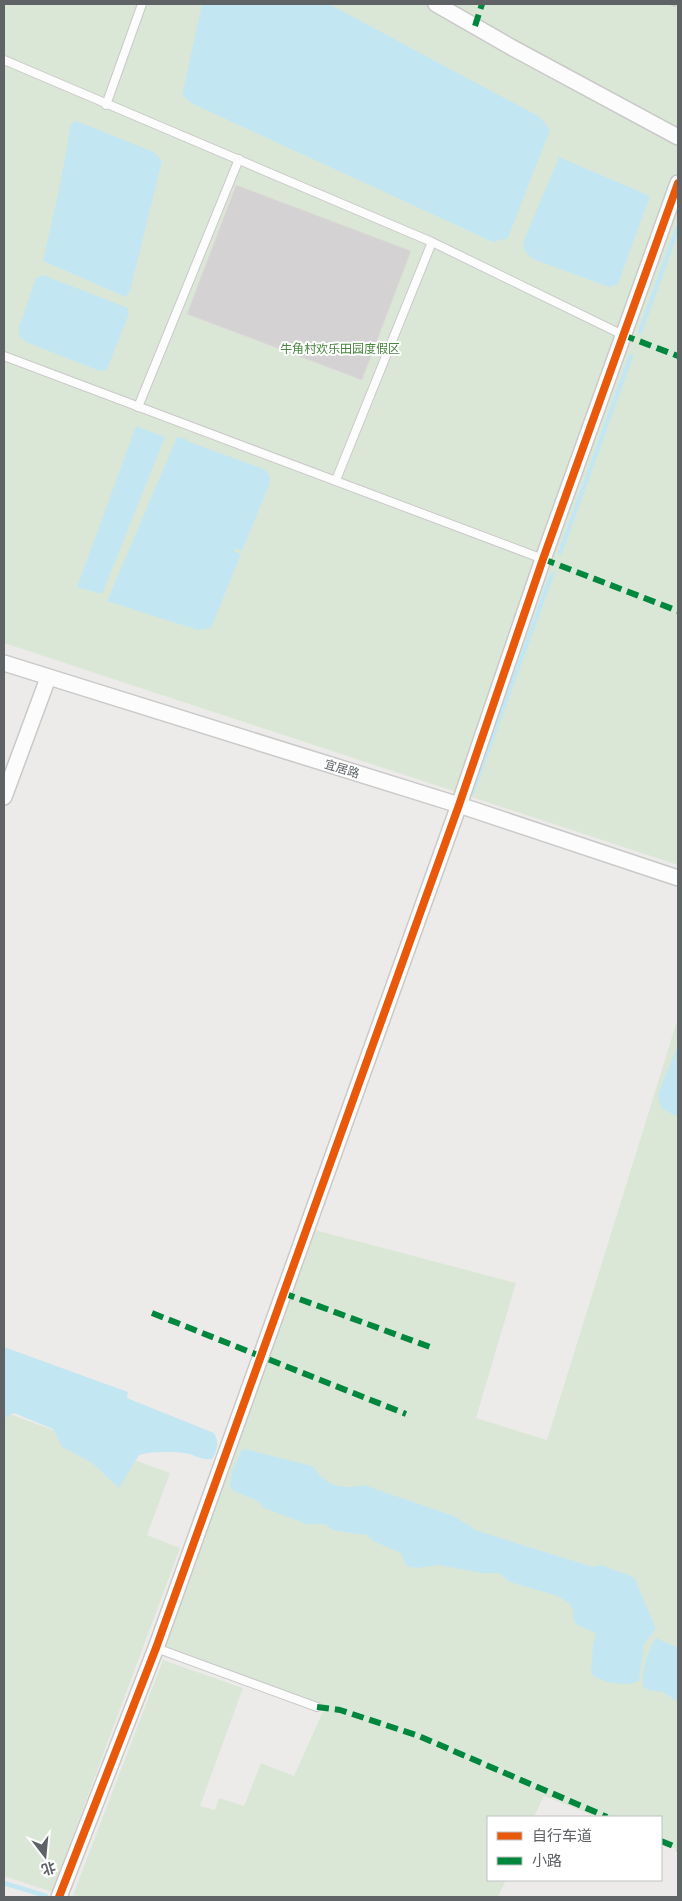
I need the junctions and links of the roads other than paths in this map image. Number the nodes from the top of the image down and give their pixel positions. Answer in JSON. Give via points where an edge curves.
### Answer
{"nodes":[{"id":1,"x":142,"y":4,"type":"edge"},
{"id":2,"x":436,"y":4,"type":"edge"},
{"id":3,"x":4,"y":60,"type":"edge"},
{"id":4,"x":106,"y":104,"type":"junction"},
{"id":5,"x":678,"y":137,"type":"edge"},
{"id":6,"x":239,"y":159,"type":"junction"},
{"id":7,"x":678,"y":183,"type":"edge"},
{"id":8,"x":432,"y":242,"type":"junction"},
{"id":9,"x":623,"y":335,"type":"junction"},
{"id":10,"x":4,"y":356,"type":"edge"},
{"id":11,"x":138,"y":407,"type":"junction"},
{"id":12,"x":336,"y":480,"type":"junction"},
{"id":13,"x":542,"y":559,"type":"junction"},
{"id":14,"x":4,"y":663,"type":"edge"},
{"id":15,"x":48,"y":678,"type":"junction"},
{"id":16,"x":4,"y":797,"type":"edge"},
{"id":17,"x":459,"y":805,"type":"junction"},
{"id":18,"x":678,"y":878,"type":"edge"},
{"id":19,"x":156,"y":1648,"type":"junction"},
{"id":20,"x":317,"y":1706,"type":"dead end"},
{"id":21,"x":59,"y":1897,"type":"edge"}],
"edges":[{"from":1,"to":4,"type":"lane"},
{"from":2,"to":5,"type":"street"},
{"from":3,"to":4,"type":"lane"},
{"from":4,"to":6,"type":"lane"},
{"from":6,"to":8,"type":"lane"},
{"from":6,"to":11,"type":"lane"},
{"from":7,"to":9,"type":"street"},
{"from":8,"to":9,"type":"lane"},
{"from":8,"to":12,"type":"lane"},
{"from":9,"to":13,"type":"street"},
{"from":10,"to":11,"type":"lane"},
{"from":11,"to":12,"type":"lane"},
{"from":12,"to":13,"type":"lane"},
{"from":13,"to":17,"type":"street"},
{"from":14,"to":15,"type":"street","name":"宜居路"},
{"from":15,"to":16,"type":"street"},
{"from":15,"to":17,"type":"street","name":"宜居路"},
{"from":17,"to":18,"type":"street","name":"宜居路"},
{"from":17,"to":19,"type":"street"},
{"from":19,"to":20,"type":"lane"},
{"from":19,"to":21,"type":"street"}]}
